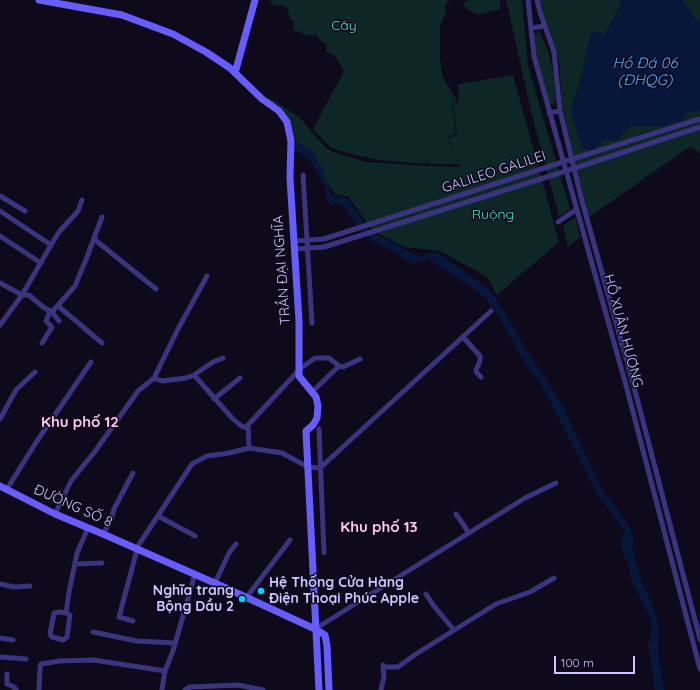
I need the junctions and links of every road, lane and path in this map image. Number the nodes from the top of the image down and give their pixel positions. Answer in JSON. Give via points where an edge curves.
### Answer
{"nodes":[{"id":1,"x":39,"y":0,"type":"edge"},
{"id":2,"x":255,"y":0,"type":"edge"},
{"id":3,"x":528,"y":0,"type":"edge"},
{"id":4,"x":537,"y":0,"type":"edge"},
{"id":5,"x":79,"y":4,"type":"edge"},
{"id":6,"x":544,"y":26,"type":"junction"},
{"id":7,"x":532,"y":28,"type":"junction"},
{"id":8,"x":235,"y":73,"type":"junction"},
{"id":9,"x":560,"y":110,"type":"junction"},
{"id":10,"x":549,"y":113,"type":"junction"},
{"id":11,"x":700,"y":119,"type":"edge"},
{"id":12,"x":700,"y":127,"type":"edge"},
{"id":13,"x":571,"y":159,"type":"junction"},
{"id":14,"x":563,"y":162,"type":"junction"},
{"id":15,"x":573,"y":168,"type":"junction"},
{"id":16,"x":566,"y":171,"type":"junction"},
{"id":17,"x":303,"y":175,"type":"dead end"},
{"id":18,"x":0,"y":196,"type":"edge"},
{"id":19,"x":82,"y":200,"type":"dead end"},
{"id":20,"x":577,"y":209,"type":"junction"},
{"id":21,"x":0,"y":211,"type":"edge"},
{"id":22,"x":25,"y":212,"type":"dead end"},
{"id":23,"x":102,"y":216,"type":"dead end"},
{"id":24,"x":558,"y":222,"type":"dead end"},
{"id":25,"x":0,"y":236,"type":"edge"},
{"id":26,"x":330,"y":238,"type":"junction"},
{"id":27,"x":94,"y":239,"type":"junction"},
{"id":28,"x":307,"y":240,"type":"junction"},
{"id":29,"x":51,"y":245,"type":"junction"},
{"id":30,"x":294,"y":245,"type":"junction"},
{"id":31,"x":332,"y":245,"type":"junction"},
{"id":32,"x":307,"y":248,"type":"junction"},
{"id":33,"x":41,"y":263,"type":"junction"},
{"id":34,"x":207,"y":276,"type":"dead end"},
{"id":35,"x":0,"y":283,"type":"edge"},
{"id":36,"x":156,"y":289,"type":"dead end"},
{"id":37,"x":22,"y":294,"type":"junction"},
{"id":38,"x":58,"y":306,"type":"junction"},
{"id":39,"x":491,"y":311,"type":"dead end"},
{"id":40,"x":51,"y":312,"type":"junction"},
{"id":41,"x":59,"y":321,"type":"dead end"},
{"id":42,"x":312,"y":323,"type":"dead end"},
{"id":43,"x":0,"y":324,"type":"edge"},
{"id":44,"x":463,"y":337,"type":"junction"},
{"id":45,"x":42,"y":343,"type":"dead end"},
{"id":46,"x":102,"y":343,"type":"dead end"},
{"id":47,"x":223,"y":358,"type":"dead end"},
{"id":48,"x":360,"y":359,"type":"dead end"},
{"id":49,"x":91,"y":362,"type":"dead end"},
{"id":50,"x":339,"y":366,"type":"junction"},
{"id":51,"x":300,"y":369,"type":"junction"},
{"id":52,"x":35,"y":372,"type":"dead end"},
{"id":53,"x":194,"y":376,"type":"junction"},
{"id":54,"x":481,"y":377,"type":"dead end"},
{"id":55,"x":154,"y":378,"type":"junction"},
{"id":56,"x":240,"y":378,"type":"dead end"},
{"id":57,"x":634,"y":387,"type":"junction"},
{"id":58,"x":627,"y":389,"type":"junction"},
{"id":59,"x":312,"y":392,"type":"junction"},
{"id":60,"x":214,"y":399,"type":"junction"},
{"id":61,"x":0,"y":419,"type":"edge"},
{"id":62,"x":248,"y":428,"type":"junction"},
{"id":63,"x":319,"y":429,"type":"dead end"},
{"id":64,"x":249,"y":448,"type":"junction"},
{"id":65,"x":308,"y":467,"type":"junction"},
{"id":66,"x":320,"y":468,"type":"junction"},
{"id":67,"x":133,"y":473,"type":"dead end"},
{"id":68,"x":556,"y":482,"type":"dead end"},
{"id":69,"x":3,"y":488,"type":"edge"},
{"id":70,"x":54,"y":514,"type":"junction"},
{"id":71,"x":456,"y":514,"type":"dead end"},
{"id":72,"x":158,"y":516,"type":"junction"},
{"id":73,"x":88,"y":528,"type":"junction"},
{"id":74,"x":469,"y":533,"type":"junction"},
{"id":75,"x":103,"y":534,"type":"junction"},
{"id":76,"x":195,"y":536,"type":"dead end"},
{"id":77,"x":290,"y":540,"type":"dead end"},
{"id":78,"x":236,"y":544,"type":"dead end"},
{"id":79,"x":137,"y":549,"type":"junction"},
{"id":80,"x":324,"y":554,"type":"dead end"},
{"id":81,"x":102,"y":563,"type":"dead end"},
{"id":82,"x":75,"y":564,"type":"junction"},
{"id":83,"x":195,"y":574,"type":"junction"},
{"id":84,"x":554,"y":578,"type":"dead end"},
{"id":85,"x":215,"y":583,"type":"junction"},
{"id":86,"x":0,"y":584,"type":"edge"},
{"id":87,"x":30,"y":586,"type":"dead end"},
{"id":88,"x":426,"y":594,"type":"dead end"},
{"id":89,"x":246,"y":598,"type":"junction"},
{"id":90,"x":66,"y":613,"type":"junction"},
{"id":91,"x":133,"y":620,"type":"dead end"},
{"id":92,"x":315,"y":629,"type":"junction"},
{"id":93,"x":454,"y":630,"type":"junction"},
{"id":94,"x":93,"y":632,"type":"dead end"},
{"id":95,"x":0,"y":638,"type":"edge"},
{"id":96,"x":700,"y":639,"type":"edge"},
{"id":97,"x":13,"y":640,"type":"dead end"},
{"id":98,"x":175,"y":643,"type":"junction"},
{"id":99,"x":0,"y":657,"type":"edge"},
{"id":100,"x":26,"y":659,"type":"dead end"},
{"id":101,"x":700,"y":669,"type":"edge"},
{"id":102,"x":165,"y":671,"type":"junction"},
{"id":103,"x":7,"y":674,"type":"dead end"},
{"id":104,"x":16,"y":690,"type":"edge"},
{"id":105,"x":39,"y":690,"type":"edge"},
{"id":106,"x":162,"y":690,"type":"edge"},
{"id":107,"x":185,"y":690,"type":"edge"},
{"id":108,"x":263,"y":690,"type":"edge"},
{"id":109,"x":319,"y":690,"type":"edge"},
{"id":110,"x":329,"y":690,"type":"edge"},
{"id":111,"x":381,"y":690,"type":"edge"}],
"edges":[{"from":1,"to":5,"type":"street","name":"TRẦN ĐẠI NGHĨA"},
{"from":2,"to":8,"type":"street"},
{"from":3,"to":7,"type":"street","name":"HỒ XUÂN HƯƠNG"},
{"from":4,"to":6,"type":"street","name":"HỒ XUÂN HƯƠNG"},
{"from":5,"to":8,"type":"street","name":"TRẦN ĐẠI NGHĨA","via":[[122,15],[173,34],[206,52]]},
{"from":6,"to":7,"type":"street"},
{"from":6,"to":9,"type":"street","name":"HỒ XUÂN HƯƠNG","via":[[554,52]]},
{"from":7,"to":10,"type":"street","name":"HỒ XUÂN HƯƠNG","via":[[534,56]]},
{"from":8,"to":30,"type":"street","name":"TRẦN ĐẠI NGHĨA","via":[[262,99],[279,111],[287,122],[291,141],[290,178]]},
{"from":9,"to":10,"type":"street"},
{"from":9,"to":13,"type":"street","name":"HỒ XUÂN HƯƠNG"},
{"from":10,"to":14,"type":"street","name":"HỒ XUÂN HƯƠNG"},
{"from":11,"to":13,"type":"street","name":"GALILEO GALILEI"},
{"from":12,"to":15,"type":"street","name":"GALILEO GALILEI"},
{"from":13,"to":14,"type":"street","name":"GALILEO GALILEI"},
{"from":13,"to":15,"type":"street","name":"HỒ XUÂN HƯƠNG"},
{"from":14,"to":16,"type":"street","name":"HỒ XUÂN HƯƠNG"},
{"from":14,"to":26,"type":"street","name":"GALILEO GALILEI"},
{"from":15,"to":16,"type":"street","name":"GALILEO GALILEI"},
{"from":15,"to":57,"type":"street","name":"HỒ XUÂN HƯƠNG"},
{"from":16,"to":20,"type":"street","name":"HỒ XUÂN HƯƠNG"},
{"from":16,"to":31,"type":"street","name":"GALILEO GALILEI"},
{"from":17,"to":28,"type":"street"},
{"from":18,"to":22,"type":"street"},
{"from":19,"to":29,"type":"street","via":[[78,211]]},
{"from":20,"to":24,"type":"street"},
{"from":20,"to":58,"type":"street","name":"HỒ XUÂN HƯƠNG"},
{"from":21,"to":29,"type":"street"},
{"from":23,"to":27,"type":"street"},
{"from":25,"to":33,"type":"street"},
{"from":26,"to":28,"type":"street","name":"GALILEO GALILEI"},
{"from":26,"to":31,"type":"street"},
{"from":27,"to":36,"type":"street"},
{"from":27,"to":38,"type":"street","via":[[75,286]]},
{"from":28,"to":30,"type":"street","name":"GALILEO GALILEI"},
{"from":28,"to":32,"type":"street"},
{"from":29,"to":33,"type":"street"},
{"from":30,"to":32,"type":"street","name":"GALILEO GALILEI"},
{"from":30,"to":51,"type":"street","name":"TRẦN ĐẠI NGHĨA"},
{"from":31,"to":32,"type":"street","name":"GALILEO GALILEI"},
{"from":32,"to":42,"type":"street"},
{"from":33,"to":37,"type":"street"},
{"from":34,"to":55,"type":"street"},
{"from":35,"to":37,"type":"street"},
{"from":37,"to":40,"type":"street","via":[[29,295]]},
{"from":37,"to":43,"type":"street"},
{"from":38,"to":40,"type":"street"},
{"from":38,"to":46,"type":"street"},
{"from":39,"to":44,"type":"street"},
{"from":40,"to":41,"type":"street"},
{"from":40,"to":45,"type":"street","via":[[46,320],[52,326]]},
{"from":44,"to":54,"type":"street","via":[[480,356],[476,370]]},
{"from":44,"to":66,"type":"street"},
{"from":47,"to":53,"type":"street"},
{"from":48,"to":50,"type":"street","via":[[345,367]]},
{"from":49,"to":69,"type":"street"},
{"from":50,"to":51,"type":"street","via":[[332,359],[315,358]]},
{"from":50,"to":59,"type":"street"},
{"from":51,"to":59,"type":"street","name":"TRẦN ĐẠI NGHĨA","via":[[299,376]]},
{"from":51,"to":62,"type":"street"},
{"from":52,"to":61,"type":"street","via":[[16,390]]},
{"from":53,"to":55,"type":"street","via":[[162,381]]},
{"from":53,"to":60,"type":"street"},
{"from":55,"to":70,"type":"street","via":[[138,391],[71,480]]},
{"from":56,"to":60,"type":"street"},
{"from":57,"to":58,"type":"street"},
{"from":57,"to":96,"type":"street","name":"HỒ XUÂN HƯƠNG"},
{"from":58,"to":101,"type":"street","name":"HỒ XUÂN HƯƠNG"},
{"from":59,"to":65,"type":"street","name":"TRẦN ĐẠI NGHĨA","via":[[318,406],[317,418],[306,431]]},
{"from":60,"to":62,"type":"street","via":[[241,426]]},
{"from":62,"to":64,"type":"street"},
{"from":63,"to":66,"type":"street"},
{"from":64,"to":65,"type":"street","via":[[282,453]]},
{"from":64,"to":72,"type":"street","via":[[207,456],[192,464]]},
{"from":65,"to":66,"type":"street"},
{"from":65,"to":92,"type":"street","name":"TRẦN ĐẠI NGHĨA"},
{"from":66,"to":80,"type":"street"},
{"from":67,"to":75,"type":"street"},
{"from":68,"to":74,"type":"street"},
{"from":69,"to":70,"type":"street","name":"ĐƯỜNG SỐ 8"},
{"from":70,"to":73,"type":"street","name":"ĐƯỜNG SỐ 8"},
{"from":71,"to":74,"type":"street"},
{"from":72,"to":76,"type":"street"},
{"from":72,"to":79,"type":"street"},
{"from":73,"to":75,"type":"street","name":"ĐƯỜNG SỐ 8"},
{"from":73,"to":82,"type":"street","via":[[77,552]]},
{"from":74,"to":92,"type":"street"},
{"from":75,"to":79,"type":"street","name":"ĐƯỜNG SỐ 8"},
{"from":77,"to":89,"type":"street"},
{"from":78,"to":85,"type":"street"},
{"from":79,"to":83,"type":"street"},
{"from":79,"to":91,"type":"street","via":[[119,618]]},
{"from":81,"to":82,"type":"street"},
{"from":82,"to":90,"type":"street"},
{"from":83,"to":85,"type":"street"},
{"from":83,"to":98,"type":"street"},
{"from":84,"to":93,"type":"street","via":[[530,592],[496,604]]},
{"from":85,"to":89,"type":"street"},
{"from":86,"to":87,"type":"street","via":[[14,587]]},
{"from":88,"to":93,"type":"street"},
{"from":89,"to":92,"type":"street"},
{"from":90,"to":90,"type":"street","via":[[70,615],[67,637],[63,640],[52,637],[50,634],[54,613]]},
{"from":92,"to":109,"type":"street","name":"TRẦN ĐẠI NGHĨA"},
{"from":92,"to":110,"type":"street","via":[[325,635]]},
{"from":93,"to":111,"type":"street","via":[[398,667],[384,666]]},
{"from":94,"to":98,"type":"street","via":[[137,641]]},
{"from":95,"to":97,"type":"street"},
{"from":98,"to":102,"type":"street"},
{"from":99,"to":100,"type":"street"},
{"from":102,"to":105,"type":"street","via":[[94,660],[59,661],[41,664]]},
{"from":102,"to":106,"type":"street"},
{"from":103,"to":104,"type":"street","via":[[7,684]]},
{"from":107,"to":108,"type":"street","via":[[190,687],[238,685]]}]}
